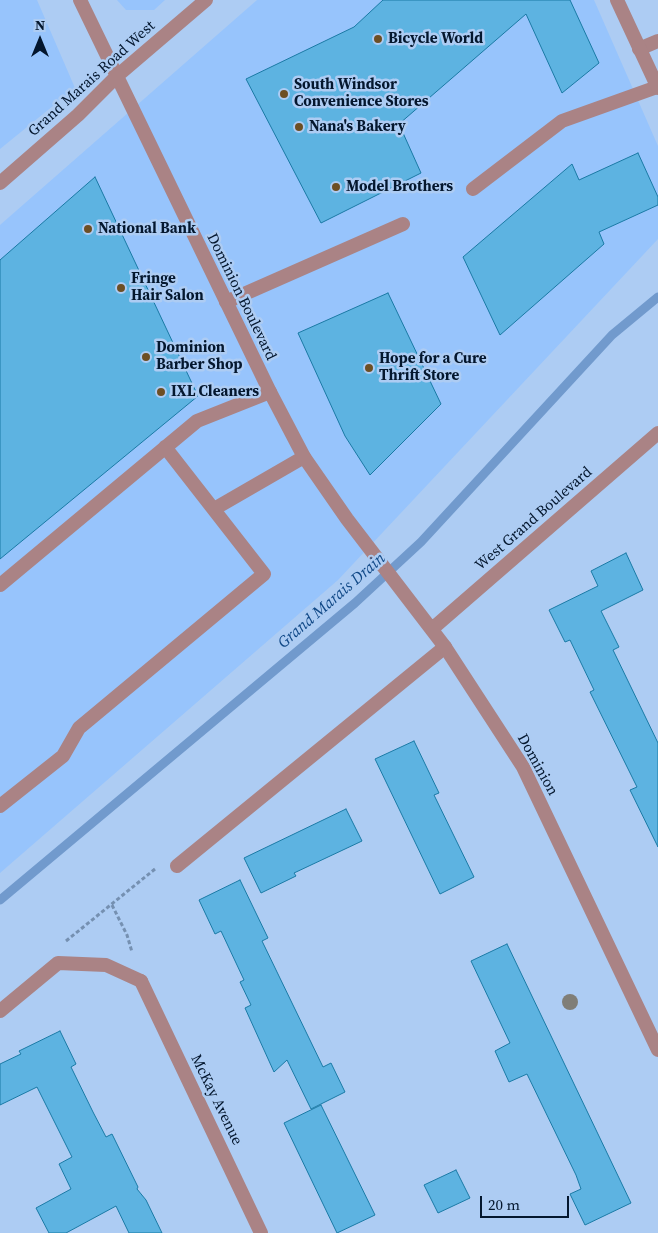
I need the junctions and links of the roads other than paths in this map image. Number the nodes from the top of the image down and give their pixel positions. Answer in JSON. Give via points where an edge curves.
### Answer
{"nodes":[{"id":1,"x":80,"y":0,"type":"edge"},
{"id":2,"x":206,"y":0,"type":"edge"},
{"id":3,"x":617,"y":0,"type":"edge"},
{"id":4,"x":658,"y":41,"type":"edge"},
{"id":5,"x":640,"y":48,"type":"junction"},
{"id":6,"x":117,"y":76,"type":"junction"},
{"id":7,"x":658,"y":88,"type":"edge"},
{"id":8,"x":0,"y":183,"type":"edge"},
{"id":9,"x":472,"y":189,"type":"dead end"},
{"id":10,"x":403,"y":224,"type":"dead end"},
{"id":11,"x":226,"y":302,"type":"junction"},
{"id":12,"x":270,"y":392,"type":"junction"},
{"id":13,"x":658,"y":433,"type":"edge"},
{"id":14,"x":165,"y":447,"type":"junction"},
{"id":15,"x":304,"y":457,"type":"junction"},
{"id":16,"x":214,"y":509,"type":"junction"},
{"id":17,"x":347,"y":519,"type":"joint"},
{"id":18,"x":0,"y":585,"type":"edge"},
{"id":19,"x":432,"y":629,"type":"junction"},
{"id":20,"x":445,"y":647,"type":"junction"},
{"id":21,"x":0,"y":806,"type":"edge"},
{"id":22,"x":177,"y":866,"type":"dead end"},
{"id":23,"x":0,"y":1012,"type":"edge"},
{"id":24,"x":658,"y":1050,"type":"edge"},
{"id":25,"x":261,"y":1233,"type":"edge"}],
"edges":[{"from":1,"to":6,"type":"street","name":"Dominion Boulevard"},
{"from":2,"to":6,"type":"street","name":"Grand Marais Road West"},
{"from":3,"to":5,"type":"street"},
{"from":4,"to":5,"type":"street"},
{"from":5,"to":7,"type":"street"},
{"from":6,"to":8,"type":"street","name":"Grand Marais Road West"},
{"from":6,"to":11,"type":"street","name":"Dominion Boulevard"},
{"from":7,"to":9,"type":"street","via":[[562,121]]},
{"from":10,"to":11,"type":"street"},
{"from":11,"to":12,"type":"street","name":"Dominion Boulevard"},
{"from":12,"to":14,"type":"street","via":[[197,421]]},
{"from":12,"to":15,"type":"street","name":"Dominion Boulevard"},
{"from":13,"to":19,"type":"street","name":"West Grand Boulevard"},
{"from":14,"to":16,"type":"street"},
{"from":14,"to":18,"type":"street"},
{"from":15,"to":16,"type":"street"},
{"from":15,"to":17,"type":"street","name":"Dominion Boulevard"},
{"from":16,"to":21,"type":"street","via":[[264,574],[78,728],[63,756]]},
{"from":17,"to":19,"type":"street","name":"Dominion"},
{"from":19,"to":20,"type":"street","name":"Dominion"},
{"from":20,"to":22,"type":"street"},
{"from":20,"to":24,"type":"street","name":"Dominion","via":[[523,767]]},
{"from":23,"to":25,"type":"street","name":"McKay Avenue","via":[[58,963],[106,966],[141,981]]}]}
